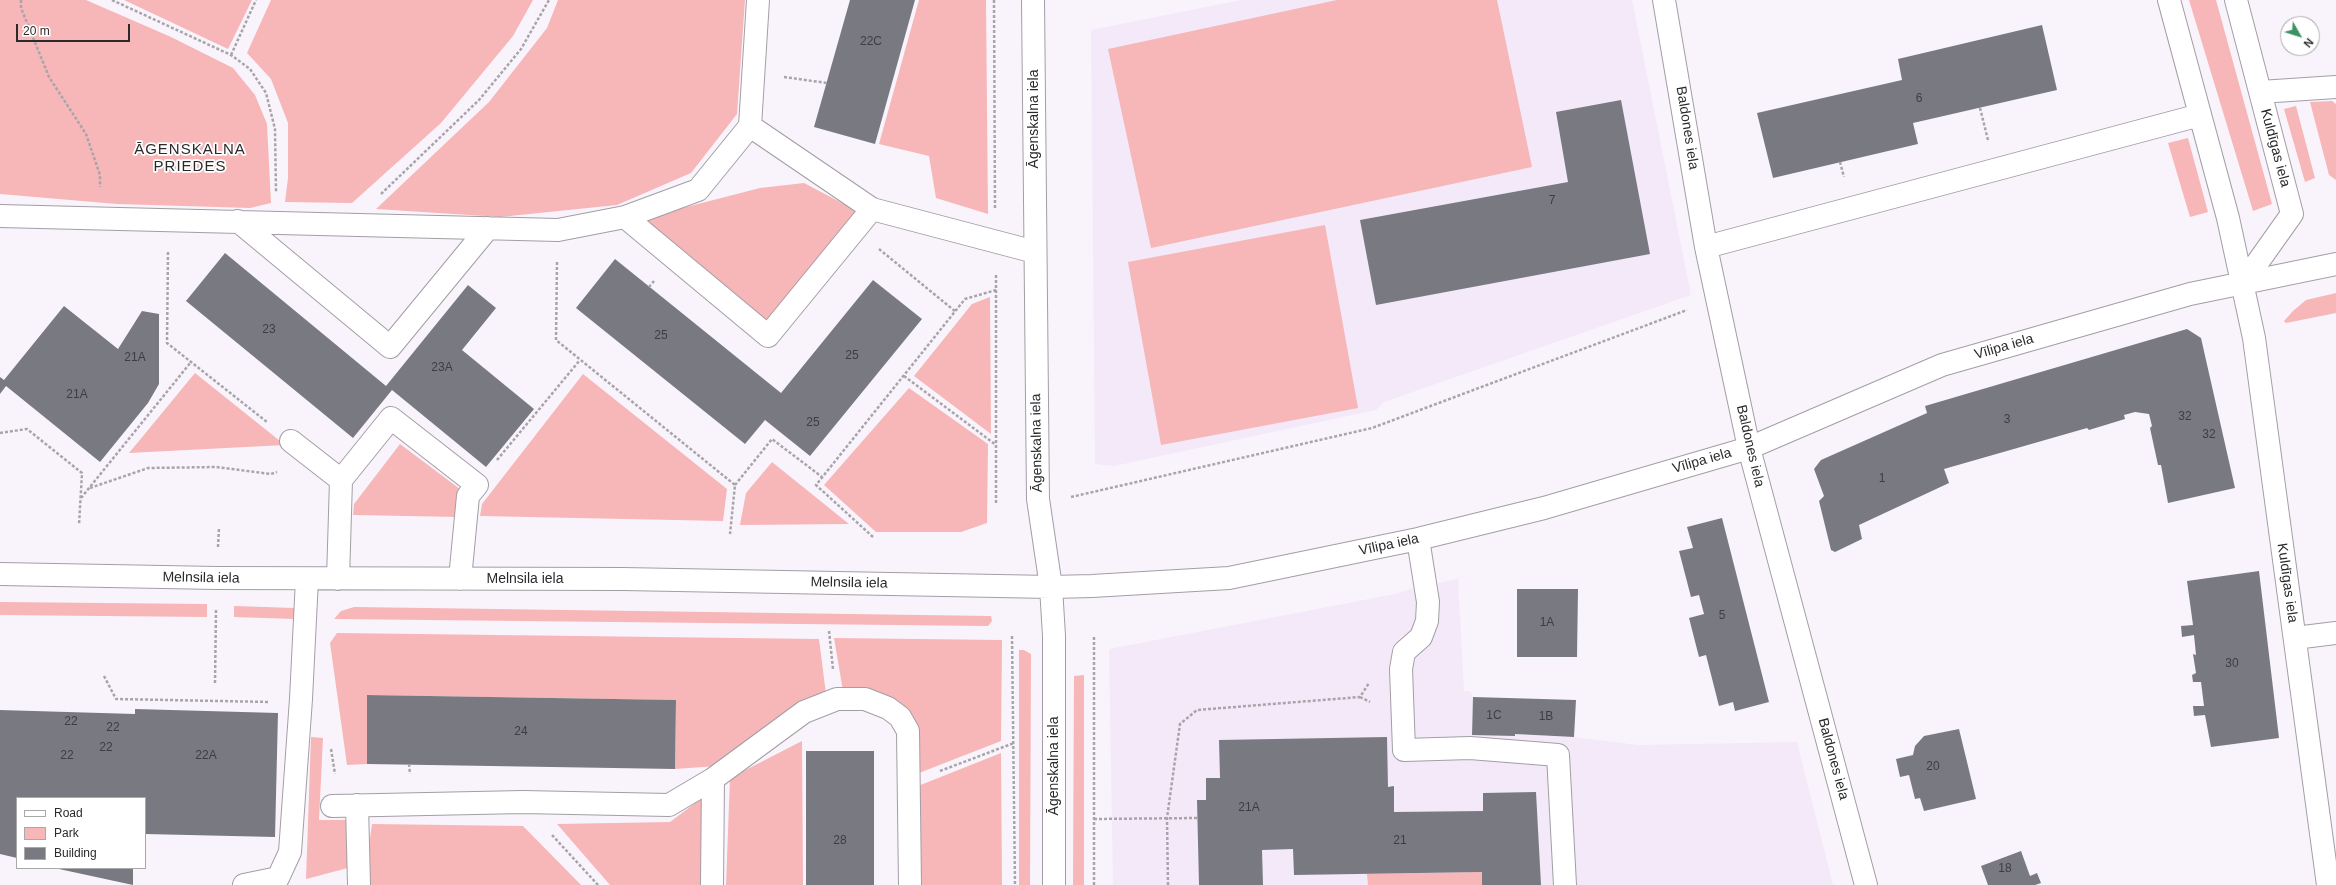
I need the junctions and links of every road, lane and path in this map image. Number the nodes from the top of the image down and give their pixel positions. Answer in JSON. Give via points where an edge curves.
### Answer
{"nodes":[{"id":1,"x":20,"y":0,"type":"edge"},
{"id":2,"x":112,"y":0,"type":"edge"},
{"id":3,"x":256,"y":0,"type":"edge"},
{"id":4,"x":549,"y":0,"type":"edge"},
{"id":5,"x":758,"y":0,"type":"edge"},
{"id":6,"x":1033,"y":0,"type":"edge"},
{"id":7,"x":1664,"y":0,"type":"edge"},
{"id":8,"x":2169,"y":0,"type":"edge"},
{"id":9,"x":2236,"y":0,"type":"edge"},
{"id":10,"x":231,"y":55,"type":"junction"},
{"id":11,"x":754,"y":72,"type":"junction"},
{"id":12,"x":827,"y":83,"type":"dead end"},
{"id":13,"x":2336,"y":87,"type":"edge"},
{"id":14,"x":2260,"y":92,"type":"junction"},
{"id":15,"x":2200,"y":115,"type":"junction"},
{"id":16,"x":750,"y":126,"type":"junction"},
{"id":17,"x":872,"y":209,"type":"junction"},
{"id":18,"x":0,"y":216,"type":"edge"},
{"id":19,"x":625,"y":217,"type":"junction"},
{"id":20,"x":100,"y":218,"type":"junction"},
{"id":21,"x":169,"y":219,"type":"junction"},
{"id":22,"x":238,"y":221,"type":"junction"},
{"id":23,"x":276,"y":222,"type":"junction"},
{"id":24,"x":350,"y":223,"type":"junction"},
{"id":25,"x":488,"y":228,"type":"junction"},
{"id":26,"x":558,"y":230,"type":"junction"},
{"id":27,"x":855,"y":230,"type":"junction"},
{"id":28,"x":1706,"y":247,"type":"junction"},
{"id":29,"x":1035,"y":252,"type":"junction"},
{"id":30,"x":2336,"y":264,"type":"edge"},
{"id":31,"x":2243,"y":283,"type":"junction"},
{"id":32,"x":996,"y":290,"type":"dead end"},
{"id":33,"x":1717,"y":299,"type":"junction"},
{"id":34,"x":956,"y":312,"type":"junction"},
{"id":35,"x":580,"y":360,"type":"junction"},
{"id":36,"x":191,"y":362,"type":"junction"},
{"id":37,"x":904,"y":376,"type":"junction"},
{"id":38,"x":0,"y":433,"type":"edge"},
{"id":39,"x":291,"y":441,"type":"joint"},
{"id":40,"x":996,"y":445,"type":"dead end"},
{"id":41,"x":1749,"y":448,"type":"junction"},
{"id":42,"x":316,"y":461,"type":"junction"},
{"id":43,"x":822,"y":477,"type":"junction"},
{"id":44,"x":341,"y":480,"type":"junction"},
{"id":45,"x":477,"y":485,"type":"junction"},
{"id":46,"x":735,"y":485,"type":"junction"},
{"id":47,"x":90,"y":488,"type":"junction"},
{"id":48,"x":1071,"y":497,"type":"dead end"},
{"id":49,"x":81,"y":498,"type":"junction"},
{"id":50,"x":79,"y":525,"type":"dead end"},
{"id":51,"x":730,"y":534,"type":"dead end"},
{"id":52,"x":873,"y":536,"type":"dead end"},
{"id":53,"x":1418,"y":539,"type":"junction"},
{"id":54,"x":0,"y":574,"type":"edge"},
{"id":55,"x":307,"y":579,"type":"junction"},
{"id":56,"x":338,"y":579,"type":"junction"},
{"id":57,"x":460,"y":579,"type":"junction"},
{"id":58,"x":1050,"y":587,"type":"junction"},
{"id":59,"x":829,"y":631,"type":"dead end"},
{"id":60,"x":2336,"y":633,"type":"edge"},
{"id":61,"x":1012,"y":636,"type":"dead end"},
{"id":62,"x":1094,"y":637,"type":"dead end"},
{"id":63,"x":2295,"y":638,"type":"junction"},
{"id":64,"x":104,"y":676,"type":"dead end"},
{"id":65,"x":1371,"y":678,"type":"dead end"},
{"id":66,"x":837,"y":699,"type":"junction"},
{"id":67,"x":269,"y":703,"type":"dead end"},
{"id":68,"x":1014,"y":742,"type":"junction"},
{"id":69,"x":713,"y":779,"type":"junction"},
{"id":70,"x":908,"y":784,"type":"junction"},
{"id":71,"x":523,"y":802,"type":"junction"},
{"id":72,"x":357,"y":805,"type":"junction"},
{"id":73,"x":332,"y":806,"type":"dead end"},
{"id":74,"x":1167,"y":818,"type":"junction"},
{"id":75,"x":1198,"y":818,"type":"dead end"},
{"id":76,"x":1094,"y":819,"type":"junction"},
{"id":77,"x":244,"y":885,"type":"edge"},
{"id":78,"x":359,"y":885,"type":"edge"},
{"id":79,"x":598,"y":885,"type":"edge"},
{"id":80,"x":712,"y":885,"type":"edge"},
{"id":81,"x":910,"y":885,"type":"edge"},
{"id":82,"x":1015,"y":885,"type":"edge"},
{"id":83,"x":1054,"y":885,"type":"edge"},
{"id":84,"x":1094,"y":885,"type":"edge"},
{"id":85,"x":1168,"y":885,"type":"edge"},
{"id":86,"x":1565,"y":885,"type":"edge"},
{"id":87,"x":1866,"y":885,"type":"edge"},
{"id":88,"x":2328,"y":885,"type":"edge"}],
"edges":[{"from":1,"to":20,"type":"path","via":[[49,77],[86,134],[100,175]]},
{"from":2,"to":10,"type":"path"},
{"from":3,"to":10,"type":"path"},
{"from":4,"to":24,"type":"path","via":[[521,49],[479,100]]},
{"from":5,"to":11,"type":"street"},
{"from":6,"to":29,"type":"street","name":"Āgenskalna iela"},
{"from":7,"to":28,"type":"street","name":"Baldones iela"},
{"from":8,"to":15,"type":"street","name":"Kuldīgas iela"},
{"from":9,"to":14,"type":"street","name":"Kuldīgas iela"},
{"from":10,"to":23,"type":"path","via":[[250,69],[266,93],[275,129]]},
{"from":11,"to":12,"type":"path"},
{"from":11,"to":16,"type":"street"},
{"from":13,"to":14,"type":"street"},
{"from":14,"to":31,"type":"street","name":"Kuldīgas iela","via":[[2292,214]]},
{"from":15,"to":28,"type":"street"},
{"from":15,"to":31,"type":"street","name":"Kuldīgas iela"},
{"from":16,"to":17,"type":"street"},
{"from":16,"to":19,"type":"street","via":[[698,190]]},
{"from":17,"to":27,"type":"street"},
{"from":17,"to":29,"type":"street"},
{"from":18,"to":20,"type":"street"},
{"from":19,"to":26,"type":"street"},
{"from":19,"to":27,"type":"street","via":[[768,336]]},
{"from":20,"to":21,"type":"street"},
{"from":21,"to":22,"type":"street"},
{"from":21,"to":36,"type":"path","via":[[167,344]]},
{"from":22,"to":23,"type":"street"},
{"from":22,"to":25,"type":"street","via":[[390,347]]},
{"from":23,"to":24,"type":"street"},
{"from":24,"to":25,"type":"street"},
{"from":25,"to":26,"type":"street"},
{"from":26,"to":35,"type":"path","via":[[556,340]]},
{"from":27,"to":34,"type":"path"},
{"from":28,"to":33,"type":"street","name":"Baldones iela"},
{"from":29,"to":58,"type":"street","name":"Āgenskalna iela","via":[[1038,499]]},
{"from":30,"to":31,"type":"street","name":"Vīlipa iela"},
{"from":31,"to":41,"type":"street","name":"Vīlipa iela","via":[[2190,294],[1942,364]]},
{"from":31,"to":63,"type":"street","name":"Kuldīgas iela","via":[[2254,338]]},
{"from":32,"to":34,"type":"path","via":[[965,299]]},
{"from":33,"to":41,"type":"street","name":"Baldones iela"},
{"from":33,"to":48,"type":"path","via":[[1372,428]]},
{"from":34,"to":37,"type":"path"},
{"from":35,"to":45,"type":"path"},
{"from":35,"to":46,"type":"path"},
{"from":36,"to":39,"type":"path"},
{"from":36,"to":47,"type":"path"},
{"from":37,"to":40,"type":"path"},
{"from":37,"to":43,"type":"path"},
{"from":38,"to":49,"type":"path","via":[[27,429],[82,473]]},
{"from":39,"to":42,"type":"street"},
{"from":41,"to":53,"type":"street","name":"Vīlipa iela","via":[[1544,508]]},
{"from":41,"to":87,"type":"street","name":"Baldones iela"},
{"from":42,"to":44,"type":"street"},
{"from":42,"to":47,"type":"path","via":[[270,474],[216,467],[148,468]]},
{"from":43,"to":46,"type":"path","via":[[772,439]]},
{"from":43,"to":52,"type":"path","via":[[816,485]]},
{"from":44,"to":45,"type":"street","via":[[391,418]]},
{"from":44,"to":56,"type":"street"},
{"from":45,"to":57,"type":"street","via":[[468,496]]},
{"from":46,"to":51,"type":"path"},
{"from":47,"to":49,"type":"path"},
{"from":49,"to":50,"type":"path"},
{"from":53,"to":58,"type":"street","name":"Vīlipa iela","via":[[1229,578]]},
{"from":53,"to":86,"type":"street","via":[[1428,602],[1427,621],[1421,636],[1404,652],[1401,669],[1404,750],[1470,748],[1558,755]]},
{"from":54,"to":55,"type":"street","name":"Melnsila iela"},
{"from":55,"to":56,"type":"street","name":"Melnsila iela"},
{"from":55,"to":77,"type":"street","via":[[290,852],[278,878]]},
{"from":56,"to":57,"type":"street","name":"Melnsila iela"},
{"from":57,"to":58,"type":"street","name":"Melnsila iela","via":[[623,579]]},
{"from":58,"to":83,"type":"street","name":"Āgenskalna iela","via":[[1054,636]]},
{"from":59,"to":66,"type":"path"},
{"from":60,"to":63,"type":"street"},
{"from":61,"to":68,"type":"path"},
{"from":62,"to":76,"type":"path"},
{"from":63,"to":88,"type":"street","name":"Kuldīgas iela"},
{"from":64,"to":67,"type":"path","via":[[116,699]]},
{"from":65,"to":74,"type":"path","via":[[1360,697],[1197,710],[1180,724]]},
{"from":66,"to":69,"type":"street","via":[[804,712]]},
{"from":66,"to":70,"type":"street","via":[[865,699],[888,708],[900,717],[908,730]]},
{"from":68,"to":70,"type":"path"},
{"from":68,"to":82,"type":"path"},
{"from":69,"to":71,"type":"street","via":[[669,805]]},
{"from":69,"to":80,"type":"street"},
{"from":70,"to":81,"type":"street"},
{"from":71,"to":72,"type":"street"},
{"from":71,"to":79,"type":"path"},
{"from":72,"to":73,"type":"street"},
{"from":72,"to":78,"type":"street"},
{"from":74,"to":75,"type":"path"},
{"from":74,"to":76,"type":"path"},
{"from":74,"to":85,"type":"path"},
{"from":76,"to":84,"type":"path"}]}
